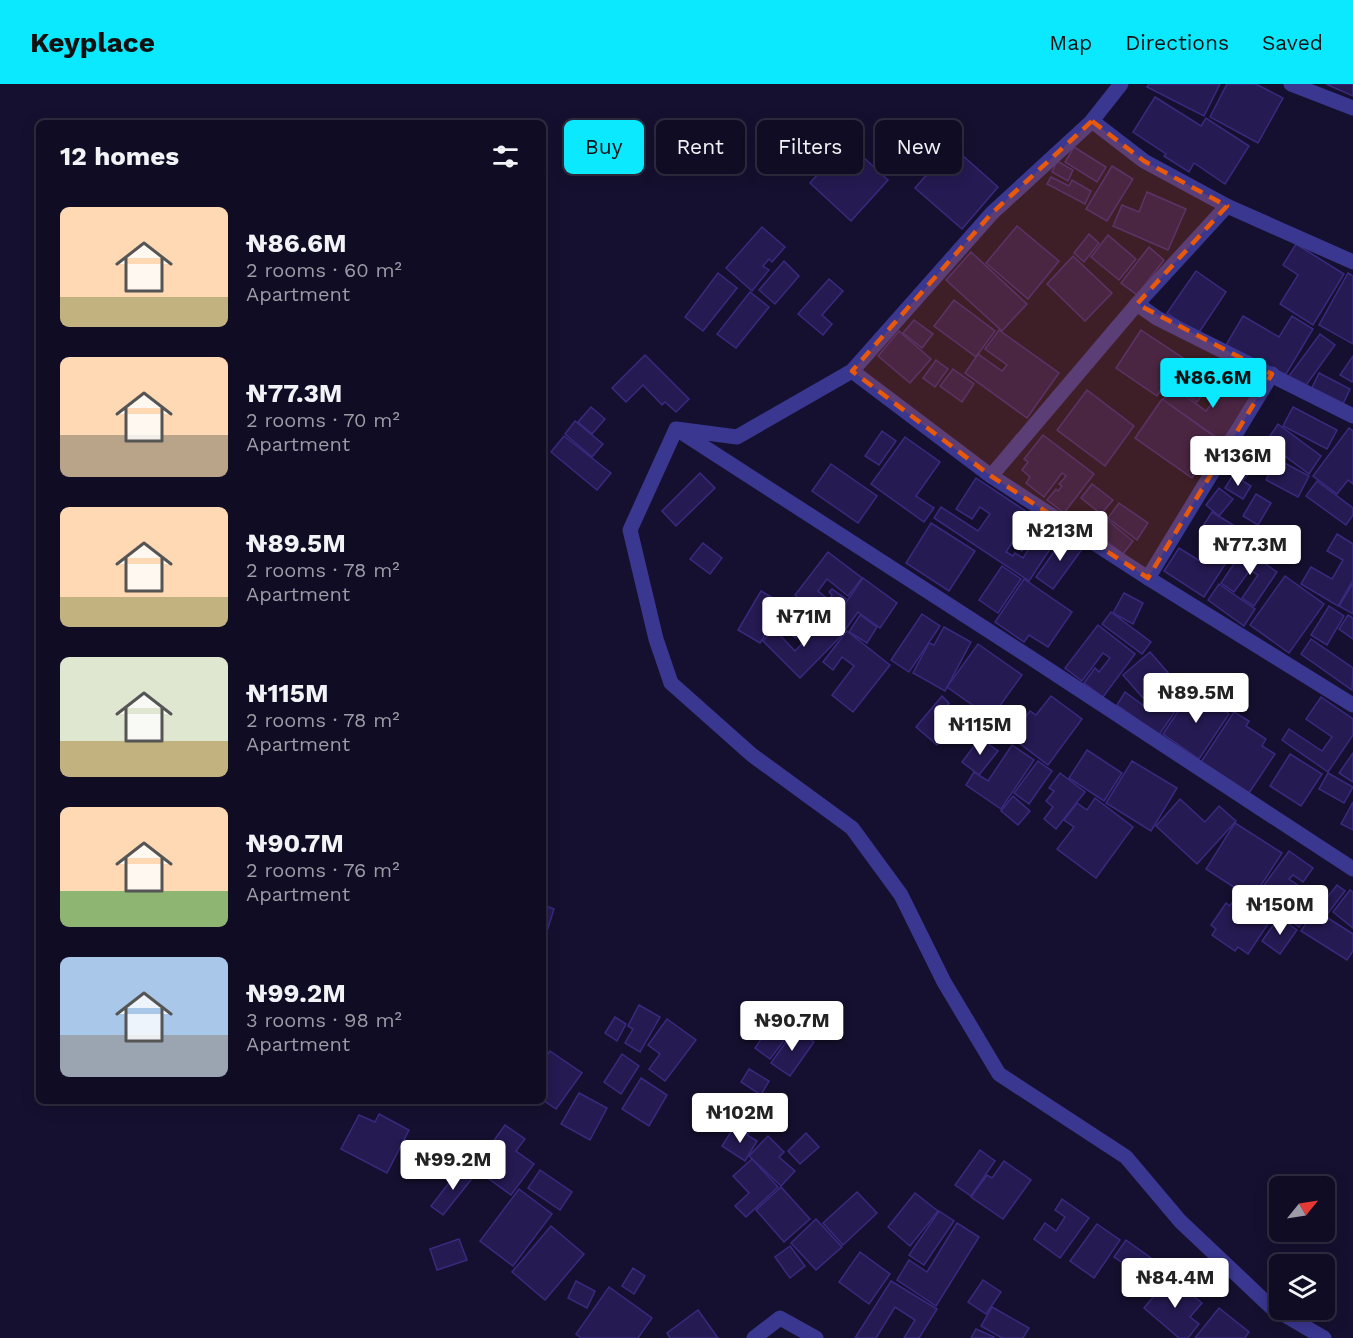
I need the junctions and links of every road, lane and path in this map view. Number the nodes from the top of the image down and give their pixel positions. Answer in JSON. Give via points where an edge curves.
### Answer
{"nodes":[{"id":1,"x":1121,"y":84,"type":"edge"},
{"id":2,"x":1291,"y":84,"type":"edge"},
{"id":3,"x":1353,"y":108,"type":"edge"},
{"id":4,"x":1092,"y":121,"type":"junction"},
{"id":5,"x":1227,"y":206,"type":"junction"},
{"id":6,"x":1353,"y":262,"type":"edge"},
{"id":7,"x":1137,"y":304,"type":"junction"},
{"id":8,"x":852,"y":371,"type":"junction"},
{"id":9,"x":1272,"y":374,"type":"junction"},
{"id":10,"x":1353,"y":416,"type":"edge"},
{"id":11,"x":676,"y":429,"type":"junction"},
{"id":12,"x":991,"y":476,"type":"junction"},
{"id":13,"x":1148,"y":578,"type":"junction"},
{"id":14,"x":1353,"y":705,"type":"edge"},
{"id":15,"x":1353,"y":869,"type":"edge"},
{"id":16,"x":754,"y":1338,"type":"edge"},
{"id":17,"x":816,"y":1338,"type":"edge"},
{"id":18,"x":1324,"y":1338,"type":"edge"}],
"edges":[{"from":1,"to":4,"type":"street"},
{"from":2,"to":3,"type":"street"},
{"from":4,"to":5,"type":"street","via":[[1144,161]]},
{"from":4,"to":8,"type":"street","via":[[992,213]]},
{"from":5,"to":6,"type":"street"},
{"from":5,"to":7,"type":"street"},
{"from":7,"to":9,"type":"street","via":[[1157,318]]},
{"from":7,"to":12,"type":"street"},
{"from":8,"to":11,"type":"street","via":[[737,437]]},
{"from":8,"to":12,"type":"street"},
{"from":9,"to":10,"type":"street"},
{"from":9,"to":13,"type":"street"},
{"from":11,"to":15,"type":"street"},
{"from":11,"to":18,"type":"street","via":[[630,530],[656,639],[671,683],[752,755],[852,828],[901,895],[944,982],[999,1074],[1126,1157],[1180,1221],[1271,1306]]},
{"from":12,"to":13,"type":"street"},
{"from":13,"to":14,"type":"street"},
{"from":16,"to":17,"type":"street","via":[[780,1318]]}]}
